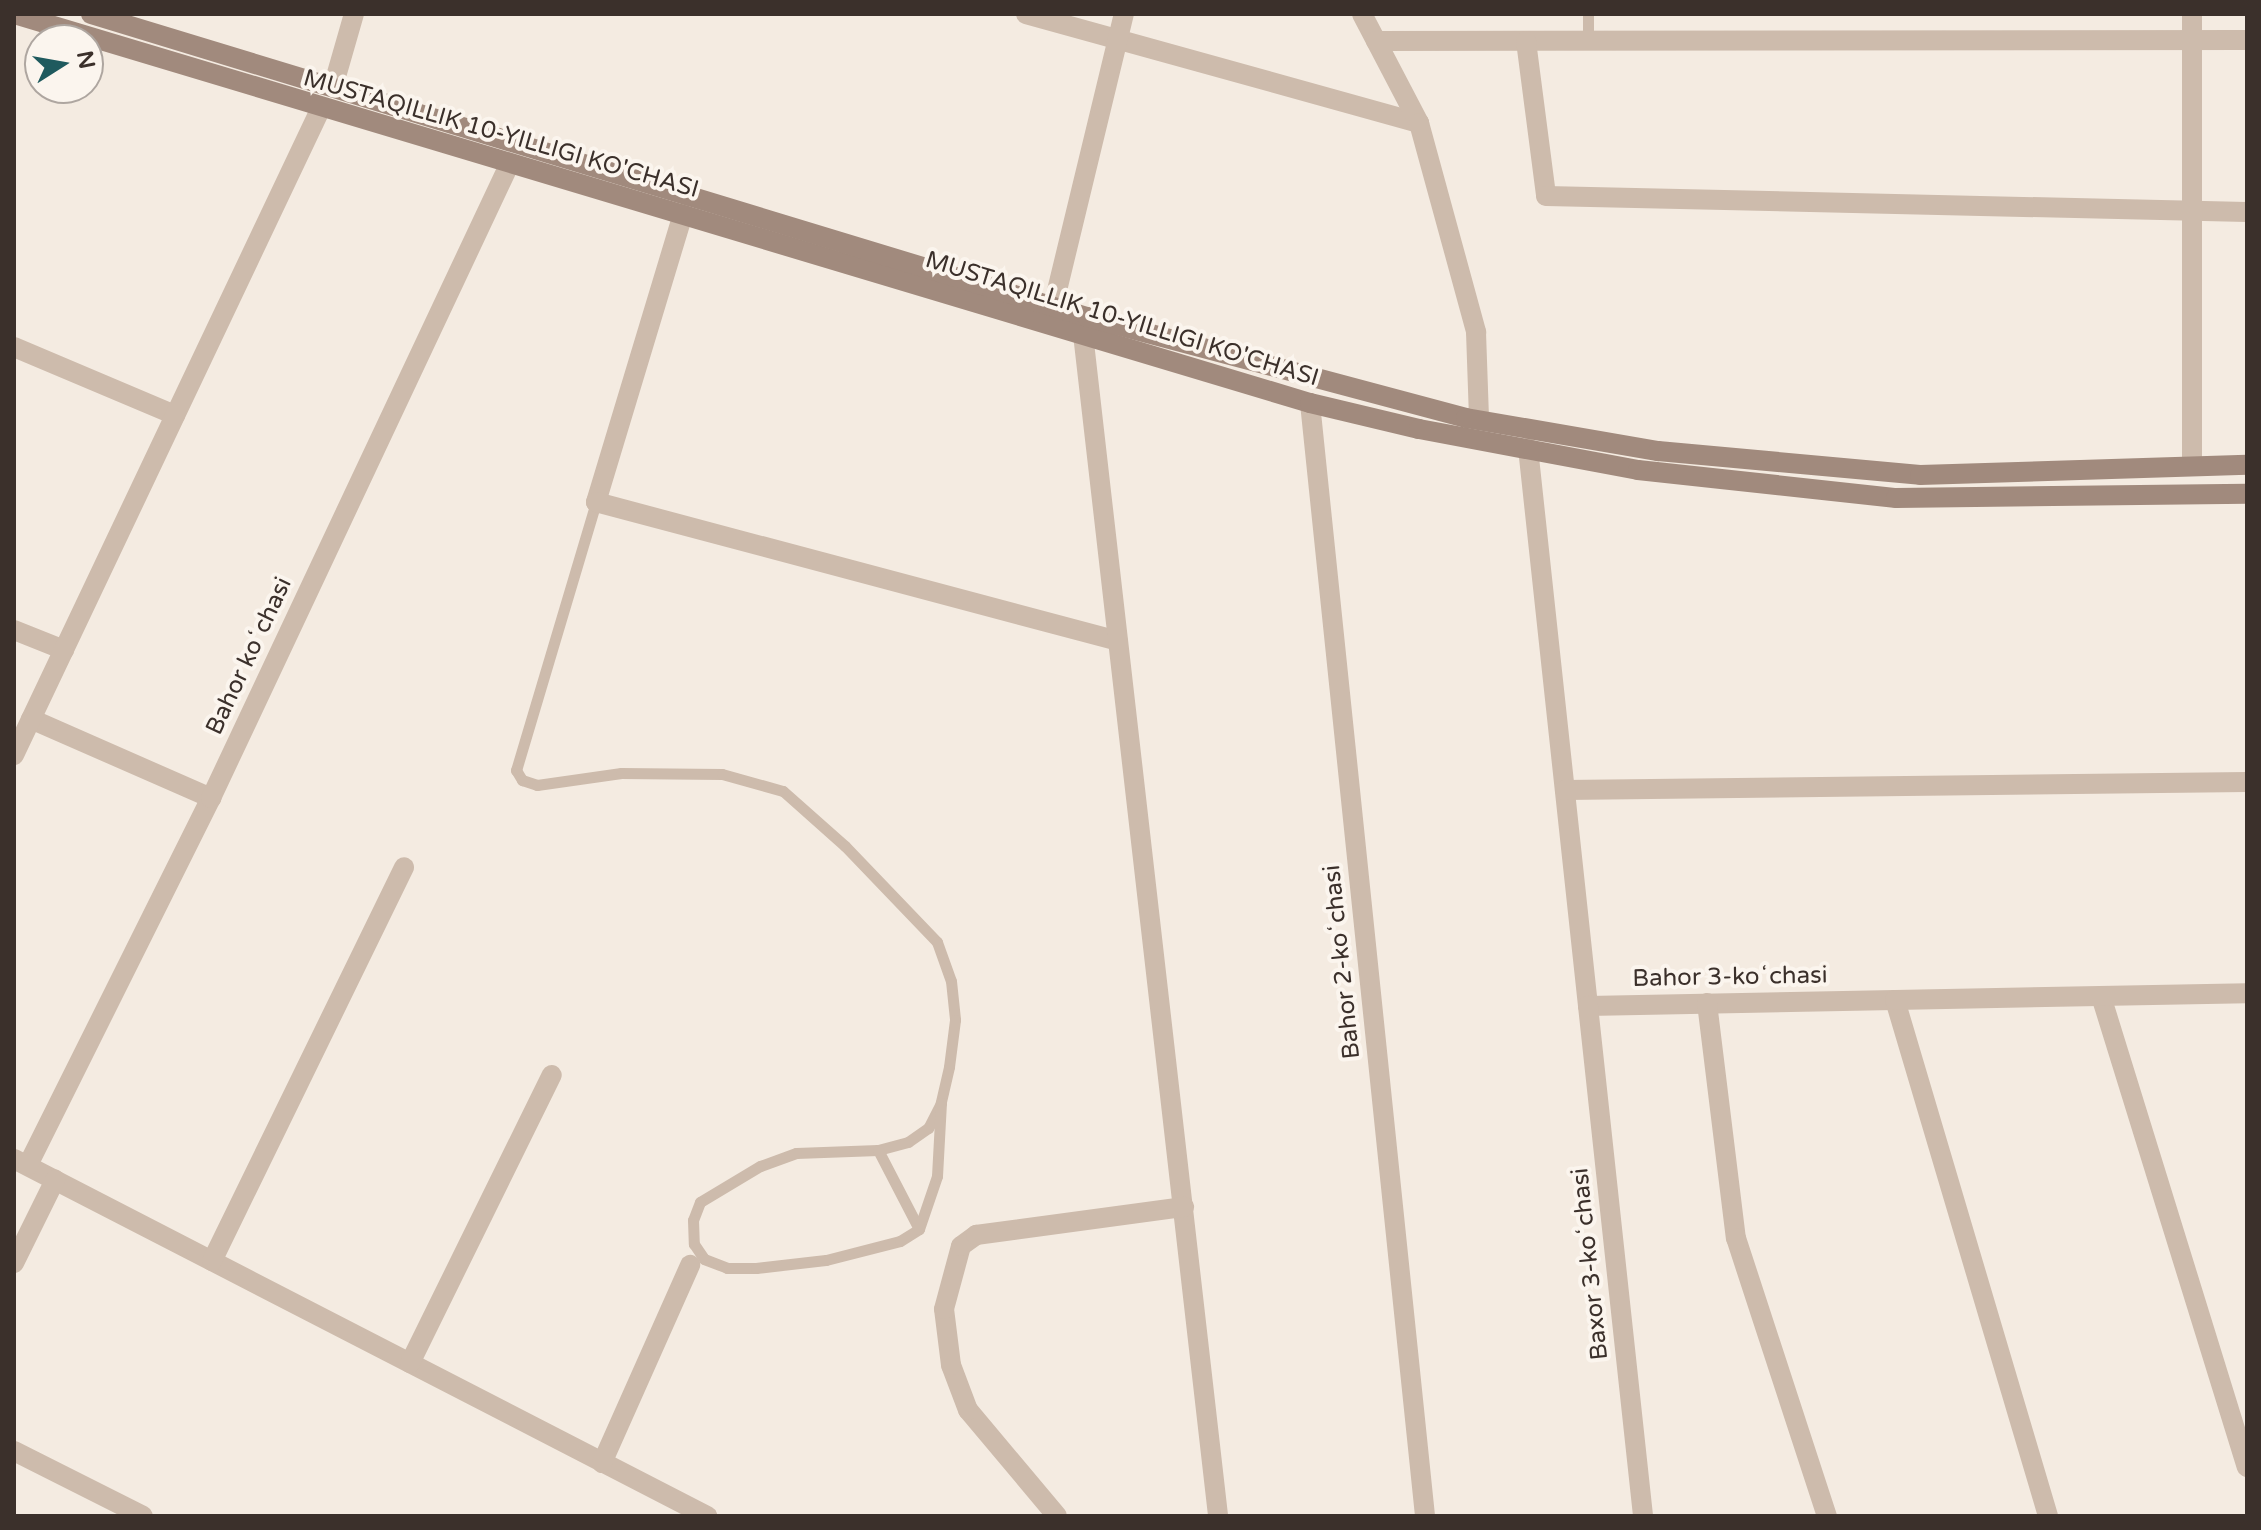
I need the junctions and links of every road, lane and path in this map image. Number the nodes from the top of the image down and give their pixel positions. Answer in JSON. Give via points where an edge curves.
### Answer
{"nodes":[{"id":1,"x":14,"y":14,"type":"edge"},
{"id":2,"x":91,"y":14,"type":"edge"},
{"id":3,"x":354,"y":14,"type":"edge"},
{"id":4,"x":1026,"y":14,"type":"edge"},
{"id":5,"x":1124,"y":14,"type":"edge"},
{"id":6,"x":1362,"y":14,"type":"edge"},
{"id":7,"x":1588,"y":14,"type":"edge"},
{"id":8,"x":2192,"y":14,"type":"edge"},
{"id":9,"x":1119,"y":38,"type":"junction"},
{"id":10,"x":2247,"y":40,"type":"edge"},
{"id":11,"x":1376,"y":41,"type":"junction"},
{"id":12,"x":1526,"y":41,"type":"junction"},
{"id":13,"x":1588,"y":41,"type":"junction"},
{"id":14,"x":2192,"y":42,"type":"junction"},
{"id":15,"x":333,"y":87,"type":"junction"},
{"id":16,"x":321,"y":108,"type":"junction"},
{"id":17,"x":1419,"y":123,"type":"junction"},
{"id":18,"x":509,"y":165,"type":"junction"},
{"id":19,"x":2247,"y":212,"type":"edge"},
{"id":20,"x":2192,"y":213,"type":"junction"},
{"id":21,"x":683,"y":214,"type":"junction"},
{"id":22,"x":1053,"y":307,"type":"junction"},
{"id":23,"x":1083,"y":334,"type":"junction"},
{"id":24,"x":14,"y":347,"type":"edge"},
{"id":25,"x":1310,"y":403,"type":"junction"},
{"id":26,"x":175,"y":415,"type":"junction"},
{"id":27,"x":1479,"y":420,"type":"junction"},
{"id":28,"x":1528,"y":448,"type":"junction"},
{"id":29,"x":2247,"y":465,"type":"edge"},
{"id":30,"x":2192,"y":466,"type":"junction"},
{"id":31,"x":2247,"y":494,"type":"edge"},
{"id":32,"x":596,"y":502,"type":"junction"},
{"id":33,"x":14,"y":630,"type":"edge"},
{"id":34,"x":1118,"y":641,"type":"junction"},
{"id":35,"x":64,"y":650,"type":"junction"},
{"id":36,"x":31,"y":719,"type":"junction"},
{"id":37,"x":14,"y":755,"type":"edge"},
{"id":38,"x":2247,"y":782,"type":"edge"},
{"id":39,"x":1565,"y":790,"type":"junction"},
{"id":40,"x":211,"y":798,"type":"junction"},
{"id":41,"x":404,"y":867,"type":"dead end"},
{"id":42,"x":2247,"y":993,"type":"edge"},
{"id":43,"x":2101,"y":996,"type":"junction"},
{"id":44,"x":1895,"y":1000,"type":"junction"},
{"id":45,"x":1707,"y":1003,"type":"junction"},
{"id":46,"x":1588,"y":1006,"type":"junction"},
{"id":47,"x":552,"y":1075,"type":"dead end"},
{"id":48,"x":941,"y":1103,"type":"junction"},
{"id":49,"x":878,"y":1150,"type":"junction"},
{"id":50,"x":21,"y":1162,"type":"edge"},
{"id":51,"x":55,"y":1180,"type":"junction"},
{"id":52,"x":1184,"y":1207,"type":"junction"},
{"id":53,"x":919,"y":1229,"type":"junction"},
{"id":54,"x":212,"y":1261,"type":"junction"},
{"id":55,"x":14,"y":1263,"type":"edge"},
{"id":56,"x":690,"y":1265,"type":"dead end"},
{"id":57,"x":410,"y":1363,"type":"junction"},
{"id":58,"x":14,"y":1451,"type":"edge"},
{"id":59,"x":602,"y":1463,"type":"junction"},
{"id":60,"x":2247,"y":1467,"type":"edge"},
{"id":61,"x":110,"y":1509,"type":"edge"},
{"id":62,"x":143,"y":1516,"type":"edge"},
{"id":63,"x":707,"y":1516,"type":"edge"},
{"id":64,"x":1057,"y":1516,"type":"edge"},
{"id":65,"x":1218,"y":1516,"type":"edge"},
{"id":66,"x":1425,"y":1516,"type":"edge"},
{"id":67,"x":1643,"y":1516,"type":"edge"},
{"id":68,"x":1827,"y":1516,"type":"edge"},
{"id":69,"x":2048,"y":1516,"type":"edge"}],
"edges":[{"from":1,"to":16,"type":"main road","name":"MUSTAQILLIK 10-YILLIGI KO'CHASI"},
{"from":2,"to":15,"type":"main road","name":"MUSTAQILLIK 10-YILLIGI KO'CHASI"},
{"from":3,"to":15,"type":"street"},
{"from":4,"to":9,"type":"street"},
{"from":5,"to":9,"type":"street"},
{"from":6,"to":11,"type":"street"},
{"from":7,"to":13,"type":"lane"},
{"from":8,"to":14,"type":"street"},
{"from":9,"to":17,"type":"street"},
{"from":9,"to":22,"type":"street"},
{"from":10,"to":14,"type":"street"},
{"from":11,"to":12,"type":"street"},
{"from":11,"to":17,"type":"street"},
{"from":12,"to":13,"type":"street"},
{"from":12,"to":20,"type":"street","via":[[1546,196]]},
{"from":13,"to":14,"type":"street"},
{"from":14,"to":20,"type":"street"},
{"from":15,"to":22,"type":"main road","name":"MUSTAQILLIK 10-YILLIGI KO'CHASI"},
{"from":16,"to":18,"type":"main road","name":"MUSTAQILLIK 10-YILLIGI KO'CHASI"},
{"from":16,"to":26,"type":"street"},
{"from":17,"to":27,"type":"street","via":[[1476,332]]},
{"from":18,"to":21,"type":"main road","name":"MUSTAQILLIK 10-YILLIGI KO'CHASI"},
{"from":18,"to":40,"type":"street","name":"Bahor koʻchasi"},
{"from":19,"to":20,"type":"street"},
{"from":20,"to":30,"type":"street"},
{"from":21,"to":23,"type":"main road","name":"MUSTAQILLIK 10-YILLIGI KO'CHASI"},
{"from":21,"to":32,"type":"street"},
{"from":22,"to":27,"type":"main road","name":"MUSTAQILLIK 10-YILLIGI KO'CHASI"},
{"from":23,"to":25,"type":"main road","name":"MUSTAQILLIK 10-YILLIGI KO'CHASI"},
{"from":23,"to":34,"type":"street"},
{"from":24,"to":26,"type":"street"},
{"from":25,"to":28,"type":"main road","name":"MUSTAQILLIK 10-YILLIGI KO'CHASI"},
{"from":25,"to":66,"type":"street","name":"Bahor 2-koʻchasi"},
{"from":26,"to":35,"type":"street"},
{"from":27,"to":30,"type":"main road","name":"MUSTAQILLIK 10-YILLIGI KO'CHASI","via":[[1658,451],[1920,475]]},
{"from":28,"to":31,"type":"main road","name":"MUSTAQILLIK 10-YILLIGI KO'CHASI","via":[[1638,470],[1896,498]]},
{"from":28,"to":39,"type":"street"},
{"from":29,"to":30,"type":"main road","name":"MUSTAQILLIK 10-YILLIGI KO'CHASI"},
{"from":32,"to":34,"type":"street"},
{"from":32,"to":48,"type":"lane","via":[[516,770],[522,780],[537,785],[621,773],[722,774],[783,791],[845,846],[937,942],[951,981],[955,1020]]},
{"from":33,"to":35,"type":"street"},
{"from":34,"to":52,"type":"street"},
{"from":35,"to":36,"type":"street"},
{"from":36,"to":37,"type":"street"},
{"from":36,"to":40,"type":"street"},
{"from":38,"to":39,"type":"street"},
{"from":39,"to":46,"type":"street"},
{"from":40,"to":50,"type":"street","name":"Bahor koʻchasi"},
{"from":41,"to":54,"type":"street"},
{"from":42,"to":43,"type":"street","name":"Bahor 3-koʻchasi"},
{"from":43,"to":44,"type":"street","name":"Bahor 3-koʻchasi"},
{"from":43,"to":60,"type":"street"},
{"from":44,"to":45,"type":"street","name":"Bahor 3-koʻchasi"},
{"from":44,"to":69,"type":"street"},
{"from":45,"to":46,"type":"street","name":"Bahor 3-koʻchasi"},
{"from":45,"to":68,"type":"street","via":[[1736,1238]]},
{"from":46,"to":67,"type":"street","name":"Baxor 3-koʻchasi"},
{"from":47,"to":57,"type":"street"},
{"from":48,"to":49,"type":"lane","via":[[928,1128],[908,1142]]},
{"from":48,"to":53,"type":"lane","via":[[937,1176]]},
{"from":49,"to":53,"type":"lane"},
{"from":49,"to":53,"type":"lane","via":[[796,1153],[760,1166],[700,1202],[693,1220],[694,1244],[704,1259],[727,1268],[756,1268],[856,1253]]},
{"from":50,"to":51,"type":"street"},
{"from":51,"to":54,"type":"street"},
{"from":51,"to":55,"type":"street"},
{"from":52,"to":64,"type":"street","via":[[976,1235],[961,1246],[944,1309],[951,1365],[968,1410]]},
{"from":52,"to":65,"type":"street"},
{"from":54,"to":57,"type":"street"},
{"from":56,"to":59,"type":"street"},
{"from":57,"to":59,"type":"street"},
{"from":58,"to":61,"type":"street"},
{"from":59,"to":63,"type":"street"},
{"from":61,"to":62,"type":"street"}]}
